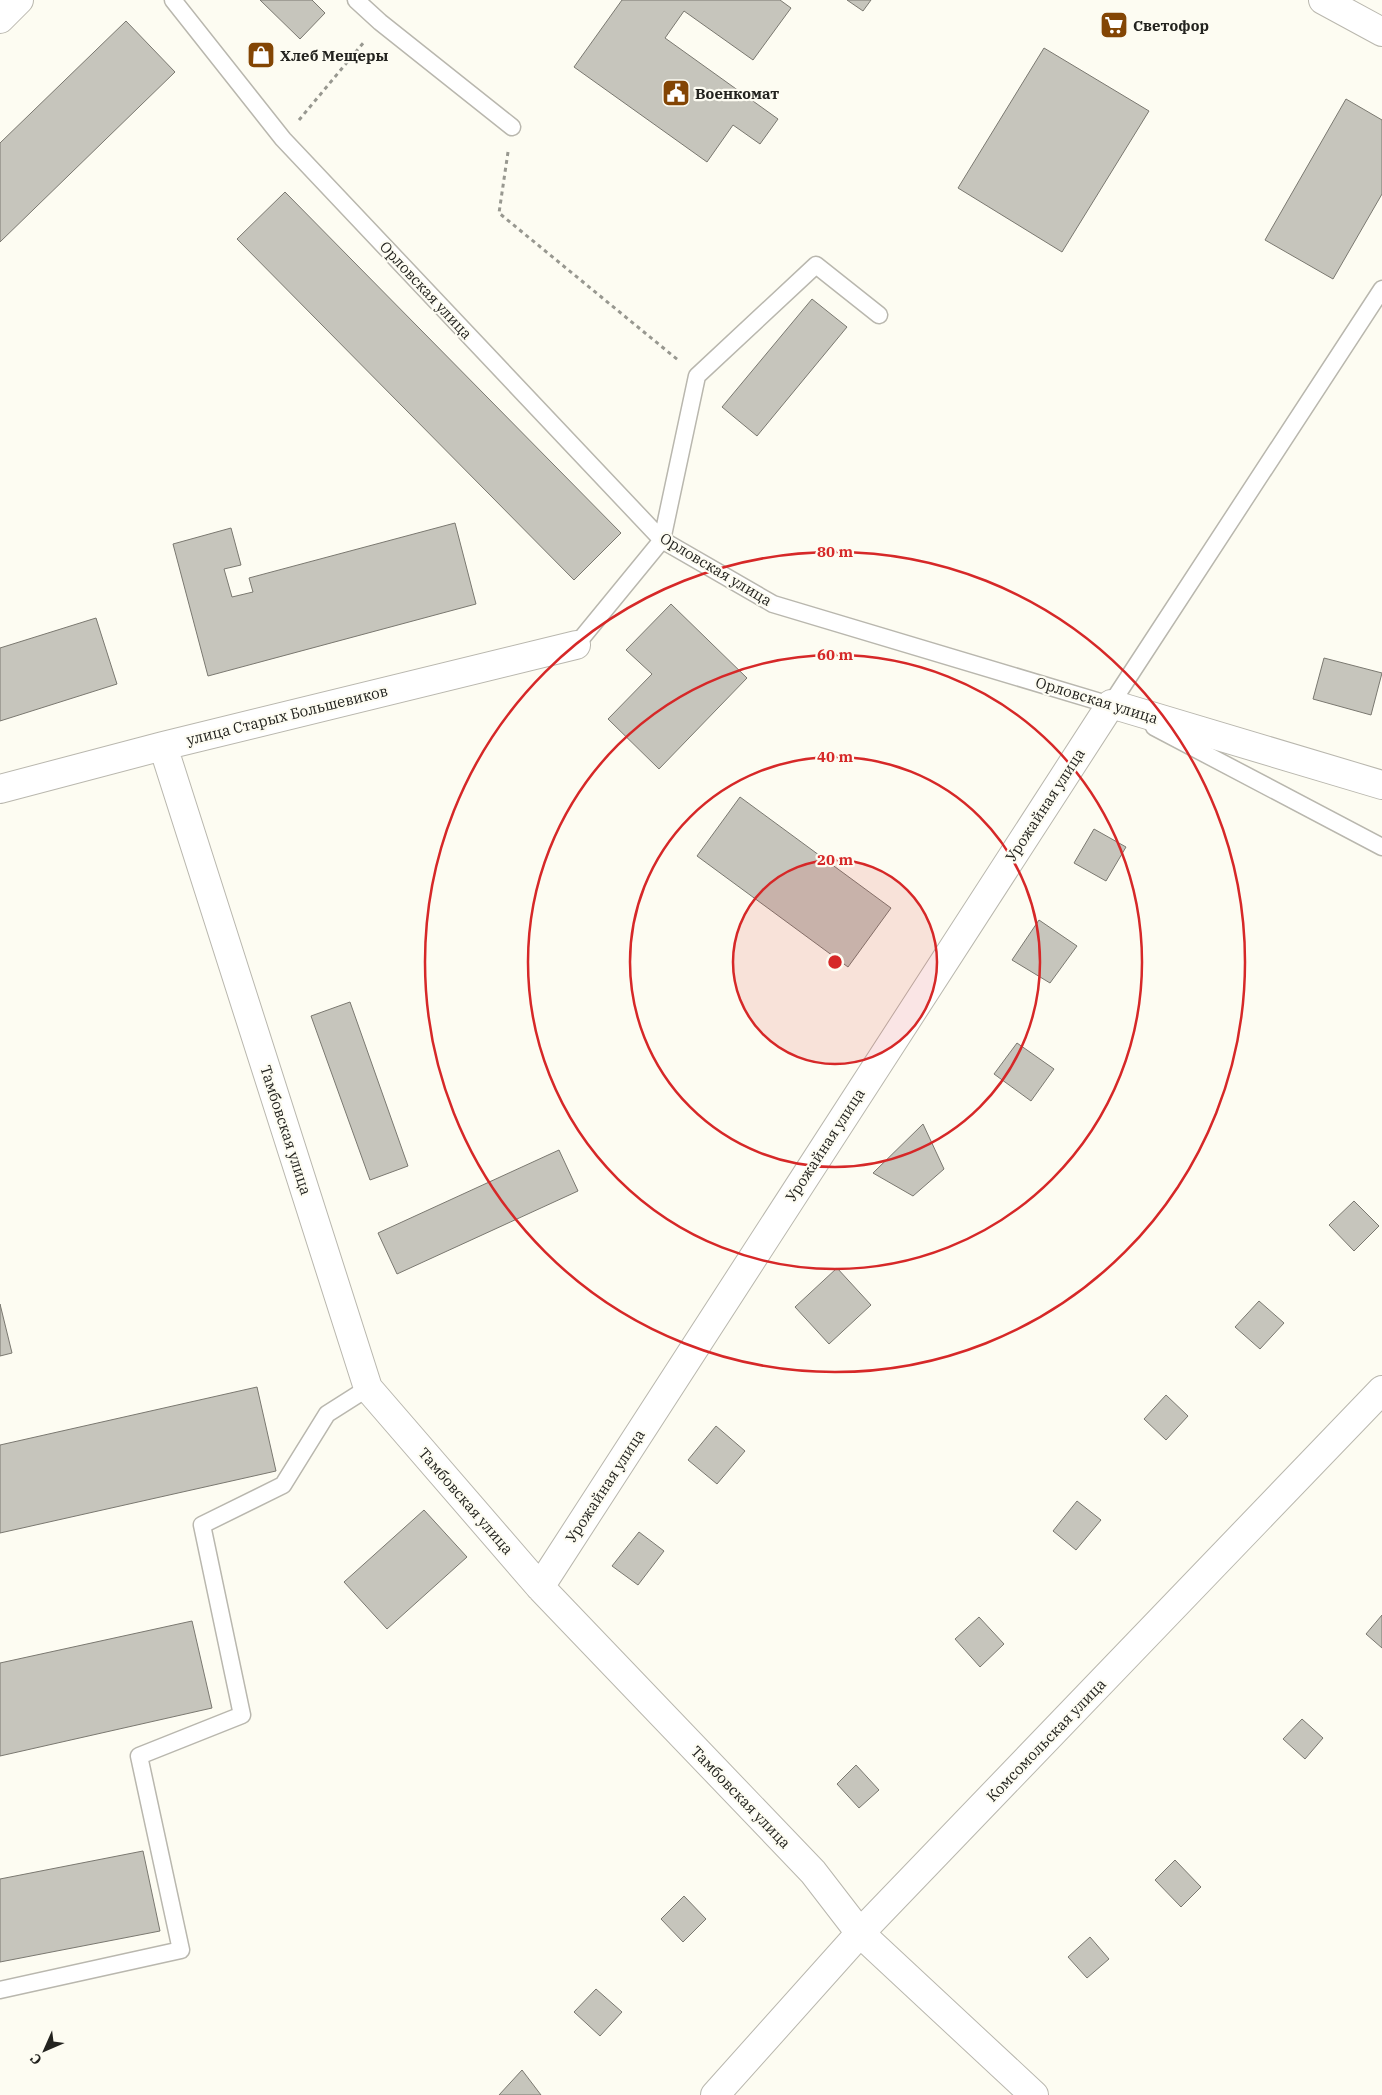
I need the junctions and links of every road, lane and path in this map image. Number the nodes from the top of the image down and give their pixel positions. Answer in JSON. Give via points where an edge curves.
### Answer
{"nodes":[{"id":1,"x":19,"y":0,"type":"edge"},
{"id":2,"x":174,"y":0,"type":"edge"},
{"id":3,"x":356,"y":0,"type":"edge"},
{"id":4,"x":1323,"y":0,"type":"edge"},
{"id":5,"x":0,"y":19,"type":"edge"},
{"id":6,"x":380,"y":22,"type":"junction"},
{"id":7,"x":1382,"y":32,"type":"edge"},
{"id":8,"x":512,"y":127,"type":"joint"},
{"id":9,"x":283,"y":139,"type":"junction"},
{"id":10,"x":1382,"y":289,"type":"edge"},
{"id":11,"x":879,"y":315,"type":"dead end"},
{"id":12,"x":697,"y":376,"type":"junction"},
{"id":13,"x":662,"y":540,"type":"junction"},
{"id":14,"x":576,"y":645,"type":"joint"},
{"id":15,"x":1111,"y":704,"type":"junction"},
{"id":16,"x":162,"y":746,"type":"junction"},
{"id":17,"x":1382,"y":785,"type":"edge"},
{"id":18,"x":0,"y":789,"type":"edge"},
{"id":19,"x":1382,"y":848,"type":"edge"},
{"id":20,"x":368,"y":1388,"type":"junction"},
{"id":21,"x":1382,"y":1390,"type":"edge"},
{"id":22,"x":540,"y":1587,"type":"junction"},
{"id":23,"x":860,"y":1933,"type":"junction"},
{"id":24,"x":0,"y":1990,"type":"edge"},
{"id":25,"x":715,"y":2095,"type":"edge"},
{"id":26,"x":1034,"y":2095,"type":"edge"}],
"edges":[{"from":1,"to":5,"type":"street"},
{"from":2,"to":9,"type":"lane","name":"Орловская улица"},
{"from":3,"to":6,"type":"lane"},
{"from":4,"to":7,"type":"street"},
{"from":6,"to":8,"type":"lane"},
{"from":6,"to":9,"type":"path"},
{"from":8,"to":12,"type":"path","via":[[499,213]]},
{"from":9,"to":13,"type":"lane","name":"Орловская улица"},
{"from":10,"to":15,"type":"lane"},
{"from":11,"to":12,"type":"lane","via":[[816,265]]},
{"from":12,"to":13,"type":"lane"},
{"from":13,"to":14,"type":"lane"},
{"from":13,"to":15,"type":"lane","name":"Орловская улица","via":[[772,604]]},
{"from":14,"to":16,"type":"street","name":"улица Старых Большевиков"},
{"from":15,"to":17,"type":"street","name":"Орловская улица"},
{"from":15,"to":19,"type":"lane"},
{"from":15,"to":22,"type":"street","name":"Урожайная улица"},
{"from":16,"to":18,"type":"street","name":"улица Старых Большевиков"},
{"from":16,"to":20,"type":"street","name":"Тамбовская улица"},
{"from":20,"to":22,"type":"street","name":"Тамбовская улица"},
{"from":20,"to":24,"type":"lane","via":[[327,1414],[284,1485],[202,1525],[242,1715],[140,1756],[181,1950]]},
{"from":21,"to":23,"type":"street","name":"Комсомольская улица"},
{"from":22,"to":23,"type":"street","name":"Тамбовская улица","via":[[813,1872]]},
{"from":23,"to":25,"type":"street","name":"Комсомольская улица"},
{"from":23,"to":26,"type":"street","name":"Тамбовская улица"}]}
